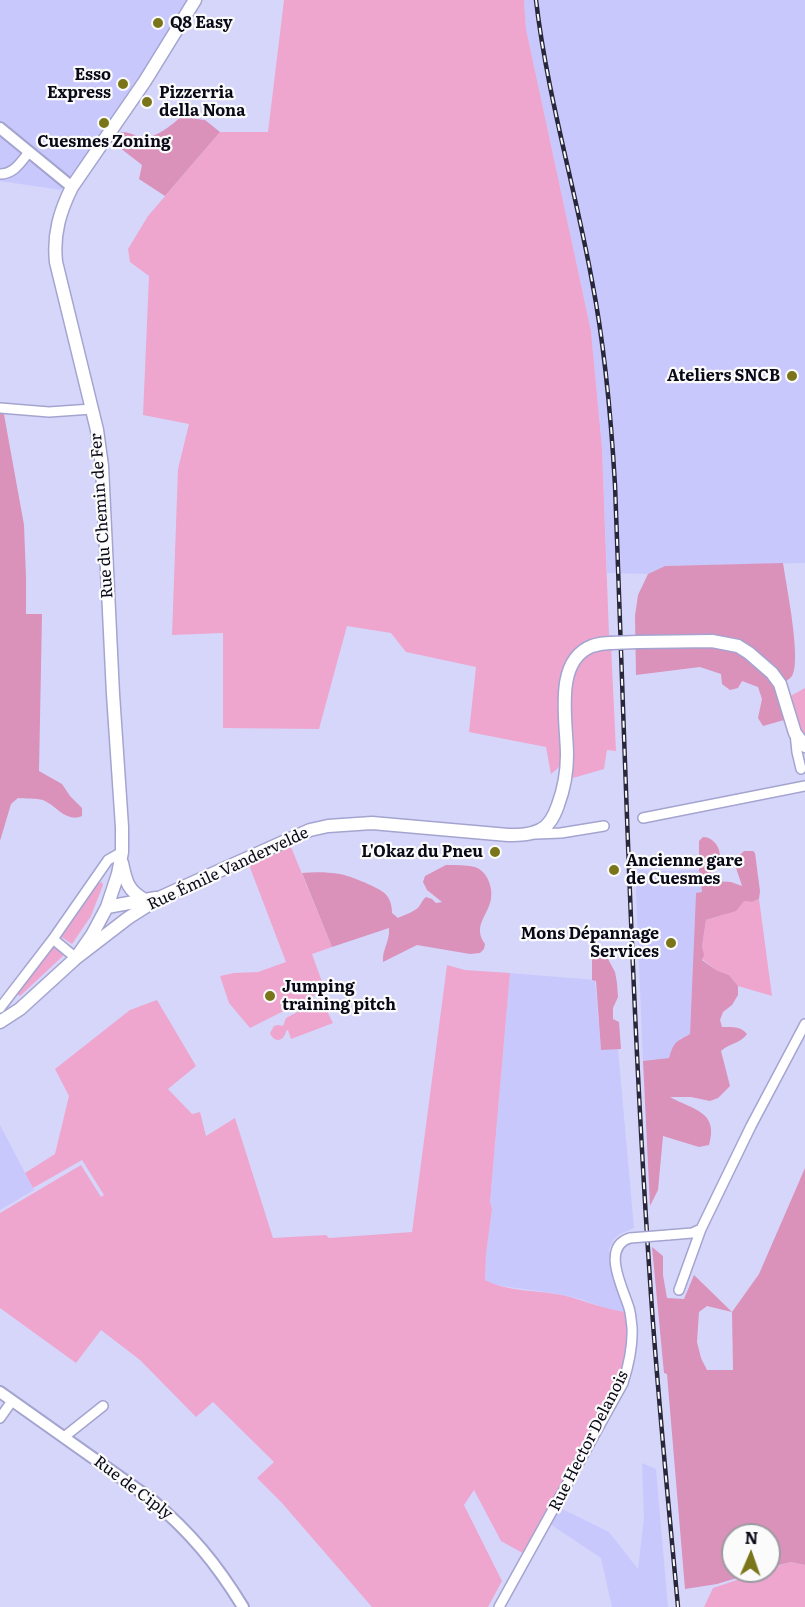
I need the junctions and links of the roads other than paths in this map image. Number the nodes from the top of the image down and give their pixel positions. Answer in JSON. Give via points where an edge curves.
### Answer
{"nodes":[{"id":1,"x":195,"y":0,"type":"edge"},
{"id":2,"x":0,"y":128,"type":"edge"},
{"id":3,"x":29,"y":152,"type":"junction"},
{"id":4,"x":0,"y":174,"type":"edge"},
{"id":5,"x":72,"y":187,"type":"junction"},
{"id":6,"x":0,"y":408,"type":"edge"},
{"id":7,"x":92,"y":409,"type":"junction"},
{"id":8,"x":795,"y":734,"type":"junction"},
{"id":9,"x":805,"y":746,"type":"edge"},
{"id":10,"x":803,"y":764,"type":"edge"},
{"id":11,"x":805,"y":784,"type":"edge"},
{"id":12,"x":643,"y":818,"type":"dead end"},
{"id":13,"x":604,"y":826,"type":"dead end"},
{"id":14,"x":531,"y":834,"type":"junction"},
{"id":15,"x":121,"y":856,"type":"junction"},
{"id":16,"x":161,"y":897,"type":"junction"},
{"id":17,"x":145,"y":900,"type":"junction"},
{"id":18,"x":107,"y":907,"type":"junction"},
{"id":19,"x":128,"y":918,"type":"junction"},
{"id":20,"x":53,"y":939,"type":"junction"},
{"id":21,"x":76,"y":958,"type":"junction"},
{"id":22,"x":0,"y":1008,"type":"edge"},
{"id":23,"x":0,"y":1022,"type":"edge"},
{"id":24,"x":805,"y":1023,"type":"edge"},
{"id":25,"x":701,"y":1229,"type":"junction"},
{"id":26,"x":679,"y":1290,"type":"dead end"},
{"id":27,"x":0,"y":1392,"type":"edge"},
{"id":28,"x":12,"y":1401,"type":"junction"},
{"id":29,"x":103,"y":1406,"type":"dead end"},
{"id":30,"x":0,"y":1418,"type":"edge"},
{"id":31,"x":64,"y":1437,"type":"junction"},
{"id":32,"x":243,"y":1607,"type":"edge"},
{"id":33,"x":499,"y":1607,"type":"edge"}],
"edges":[{"from":1,"to":5,"type":"main road","name":"Rue du Chemin de Fer"},
{"from":2,"to":3,"type":"street"},
{"from":3,"to":4,"type":"street","via":[[14,170]]},
{"from":3,"to":5,"type":"street"},
{"from":5,"to":7,"type":"main road","name":"Rue du Chemin de Fer","via":[[57,225],[55,253]]},
{"from":6,"to":7,"type":"street","via":[[49,412]]},
{"from":7,"to":15,"type":"main road","name":"Rue du Chemin de Fer","via":[[102,466],[123,827]]},
{"from":8,"to":9,"type":"main road"},
{"from":8,"to":10,"type":"street"},
{"from":8,"to":14,"type":"main road","bridge":true,"via":[[780,684],[738,646],[712,641],[595,645],[575,658],[566,684],[567,757],[560,800],[544,827]]},
{"from":10,"to":11,"type":"street"},
{"from":11,"to":12,"type":"street"},
{"from":13,"to":14,"type":"street","name":"Rue Émile Vandervelde"},
{"from":14,"to":16,"type":"main road","name":"Rue Émile Vandervelde","via":[[372,823],[328,826],[294,836]]},
{"from":15,"to":17,"type":"main road","via":[[129,887]]},
{"from":15,"to":18,"type":"main road","name":"Rue du Chemin de Fer"},
{"from":15,"to":20,"type":"street","via":[[108,860]]},
{"from":16,"to":17,"type":"main road"},
{"from":16,"to":19,"type":"main road","name":"Rue Émile Vandervelde"},
{"from":17,"to":18,"type":"main road"},
{"from":18,"to":19,"type":"main road"},
{"from":18,"to":21,"type":"main road","name":"Rue du Chemin de Fer"},
{"from":19,"to":21,"type":"main road","name":"Rue Émile Vandervelde"},
{"from":20,"to":21,"type":"street"},
{"from":20,"to":22,"type":"street"},
{"from":21,"to":23,"type":"main road","name":"Rue Émile Vandervelde"},
{"from":24,"to":25,"type":"street"},
{"from":25,"to":26,"type":"street"},
{"from":25,"to":33,"type":"street","name":"Rue Hector Delanois","bridge":true,"via":[[624,1239],[615,1252],[614,1262],[632,1328],[632,1347],[623,1383]]},
{"from":27,"to":28,"type":"street","name":"Rue de Ciply"},
{"from":28,"to":30,"type":"street"},
{"from":28,"to":31,"type":"street","name":"Rue de Ciply"},
{"from":29,"to":31,"type":"street"},
{"from":31,"to":32,"type":"street","name":"Rue de Ciply","via":[[174,1519],[215,1564]]}]}
